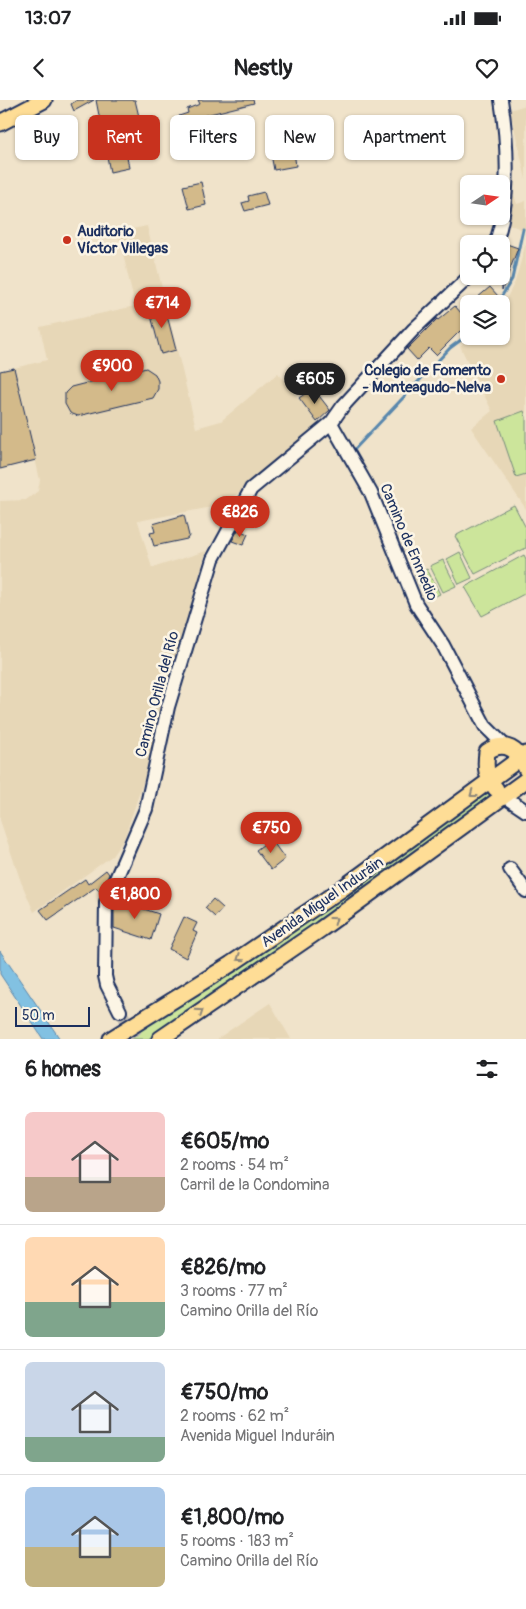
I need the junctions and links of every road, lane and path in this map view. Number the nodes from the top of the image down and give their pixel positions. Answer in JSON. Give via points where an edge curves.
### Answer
{"nodes":[{"id":1,"x":501,"y":100,"type":"edge"},
{"id":2,"x":39,"y":102,"type":"edge"},
{"id":3,"x":0,"y":124,"type":"edge"},
{"id":4,"x":497,"y":235,"type":"edge"},
{"id":5,"x":460,"y":285,"type":"edge"},
{"id":6,"x":331,"y":423,"type":"junction"},
{"id":7,"x":485,"y":726,"type":"junction"},
{"id":8,"x":504,"y":745,"type":"junction"},
{"id":9,"x":486,"y":752,"type":"junction"},
{"id":10,"x":524,"y":760,"type":"edge"},
{"id":11,"x":526,"y":780,"type":"edge"},
{"id":12,"x":490,"y":782,"type":"junction"},
{"id":13,"x":505,"y":796,"type":"junction"},
{"id":14,"x":526,"y":811,"type":"edge"},
{"id":15,"x":510,"y":869,"type":"dead end"},
{"id":16,"x":526,"y":891,"type":"edge"},
{"id":17,"x":120,"y":1011,"type":"tunnel mouth"},
{"id":18,"x":115,"y":1037,"type":"edge"},
{"id":19,"x":160,"y":1039,"type":"edge"}],
"edges":[{"from":1,"to":4,"type":"street","via":[[507,142]]},
{"from":2,"to":3,"type":"main road"},
{"from":5,"to":6,"type":"street","name":"Camino Orilla del Río","via":[[414,329],[342,406]]},
{"from":6,"to":7,"type":"street","name":"Camino de Enmedio","via":[[372,493],[416,604],[443,646]]},
{"from":6,"to":17,"type":"street","name":"Camino Orilla del Río","via":[[251,489],[213,559],[168,707],[146,810],[106,902],[105,976]]},
{"from":7,"to":8,"type":"street"},
{"from":7,"to":9,"type":"street"},
{"from":8,"to":9,"type":"main road"},
{"from":8,"to":10,"type":"main road"},
{"from":9,"to":12,"type":"main road","via":[[485,769]]},
{"from":10,"to":12,"type":"main road","name":"Avenida Miguel Induráin"},
{"from":11,"to":13,"type":"main road","name":"Avenida Miguel Induráin"},
{"from":12,"to":13,"type":"main road"},
{"from":12,"to":18,"type":"main road","name":"Avenida Miguel Induráin","one_way":true,"via":[[232,964]]},
{"from":13,"to":14,"type":"street"},
{"from":19,"to":13,"type":"main road","name":"Avenida Miguel Induráin","one_way":true,"via":[[322,929]]},
{"from":15,"to":16,"type":"street"}]}
